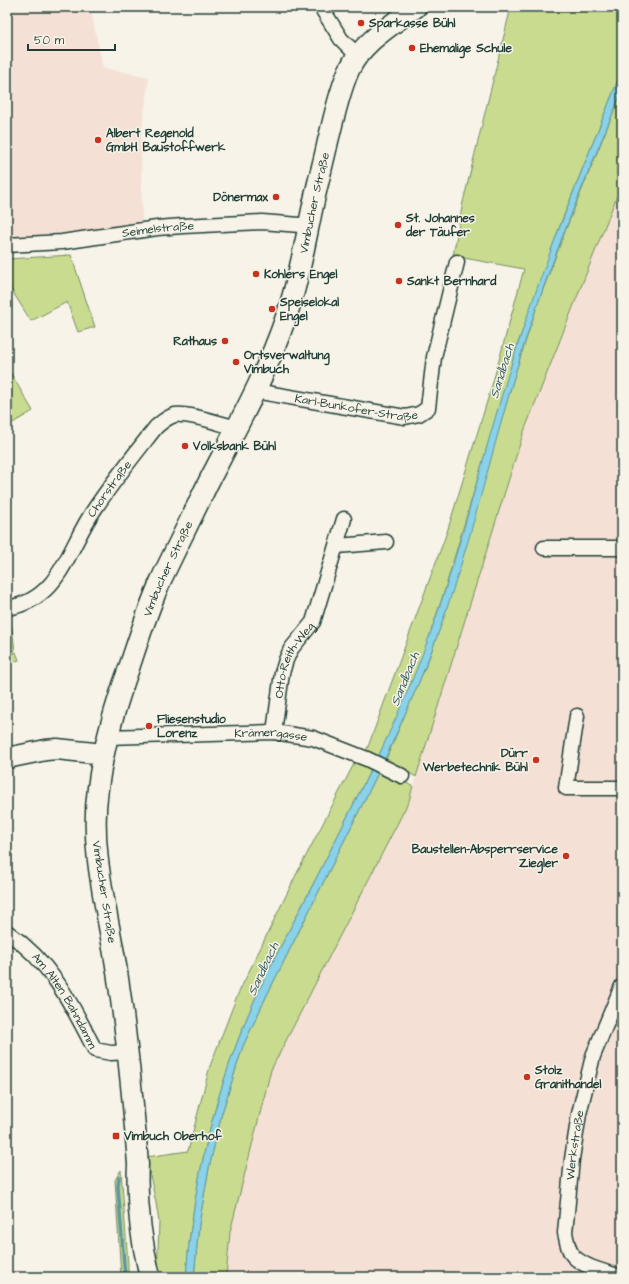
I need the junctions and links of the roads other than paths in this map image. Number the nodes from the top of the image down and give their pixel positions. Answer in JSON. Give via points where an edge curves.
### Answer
{"nodes":[{"id":1,"x":321,"y":7,"type":"edge"},
{"id":2,"x":416,"y":7,"type":"edge"},
{"id":3,"x":357,"y":55,"type":"junction"},
{"id":4,"x":310,"y":224,"type":"junction"},
{"id":5,"x":7,"y":244,"type":"edge"},
{"id":6,"x":457,"y":262,"type":"dead end"},
{"id":7,"x":255,"y":391,"type":"junction"},
{"id":8,"x":237,"y":428,"type":"junction"},
{"id":9,"x":344,"y":519,"type":"dead end"},
{"id":10,"x":386,"y":542,"type":"dead end"},
{"id":11,"x":337,"y":546,"type":"junction"},
{"id":12,"x":544,"y":548,"type":"dead end"},
{"id":13,"x":622,"y":548,"type":"edge"},
{"id":14,"x":7,"y":608,"type":"edge"},
{"id":15,"x":577,"y":716,"type":"dead end"},
{"id":16,"x":274,"y":732,"type":"junction"},
{"id":17,"x":105,"y":745,"type":"junction"},
{"id":18,"x":7,"y":758,"type":"edge"},
{"id":19,"x":402,"y":776,"type":"dead end"},
{"id":20,"x":622,"y":788,"type":"edge"},
{"id":21,"x":7,"y":932,"type":"edge"},
{"id":22,"x":622,"y":986,"type":"edge"},
{"id":23,"x":128,"y":1052,"type":"junction"},
{"id":24,"x":150,"y":1277,"type":"edge"},
{"id":25,"x":621,"y":1277,"type":"edge"}],
"edges":[{"from":1,"to":3,"type":"street","via":[[341,39]]},
{"from":2,"to":3,"type":"street"},
{"from":3,"to":4,"type":"street","name":"Vimbucher Straße","via":[[343,85],[316,190]]},
{"from":4,"to":5,"type":"street","name":"Seimelstraße","via":[[262,222],[184,226],[62,242]]},
{"from":4,"to":7,"type":"street","name":"Vimbucher Straße","via":[[286,316]]},
{"from":6,"to":7,"type":"street","name":"Karl-Bunkofer-Straße","via":[[434,357],[428,408],[419,414],[405,417]]},
{"from":7,"to":8,"type":"street","name":"Vimbucher Straße"},
{"from":8,"to":14,"type":"street","name":"Chorstraße","via":[[184,415],[165,419],[156,427],[87,519],[58,576],[38,596]]},
{"from":8,"to":17,"type":"street","name":"Vimbucher Straße","via":[[160,582],[122,688]]},
{"from":9,"to":11,"type":"street","name":"Otto-Reith-Weg"},
{"from":10,"to":11,"type":"street"},
{"from":11,"to":16,"type":"street","name":"Otto-Reith-Weg","via":[[313,622],[286,660]]},
{"from":12,"to":13,"type":"street"},
{"from":15,"to":20,"type":"street","via":[[566,788]]},
{"from":16,"to":17,"type":"street","name":"Krämergasse"},
{"from":16,"to":19,"type":"street","name":"Krämergasse","via":[[313,738]]},
{"from":17,"to":18,"type":"street","via":[[57,748]]},
{"from":17,"to":23,"type":"street","name":"Vimbucher Straße","via":[[97,790],[96,852]]},
{"from":21,"to":23,"type":"street","name":"Am Alten Bahndamm","via":[[46,967],[66,995],[96,1050],[111,1054]]},
{"from":22,"to":25,"type":"street","name":"Werkstraße","via":[[592,1056],[572,1159],[565,1233],[567,1245],[574,1256],[587,1265]]},
{"from":23,"to":24,"type":"street","name":"Vimbucher Straße","via":[[138,1164],[139,1218]]}]}
